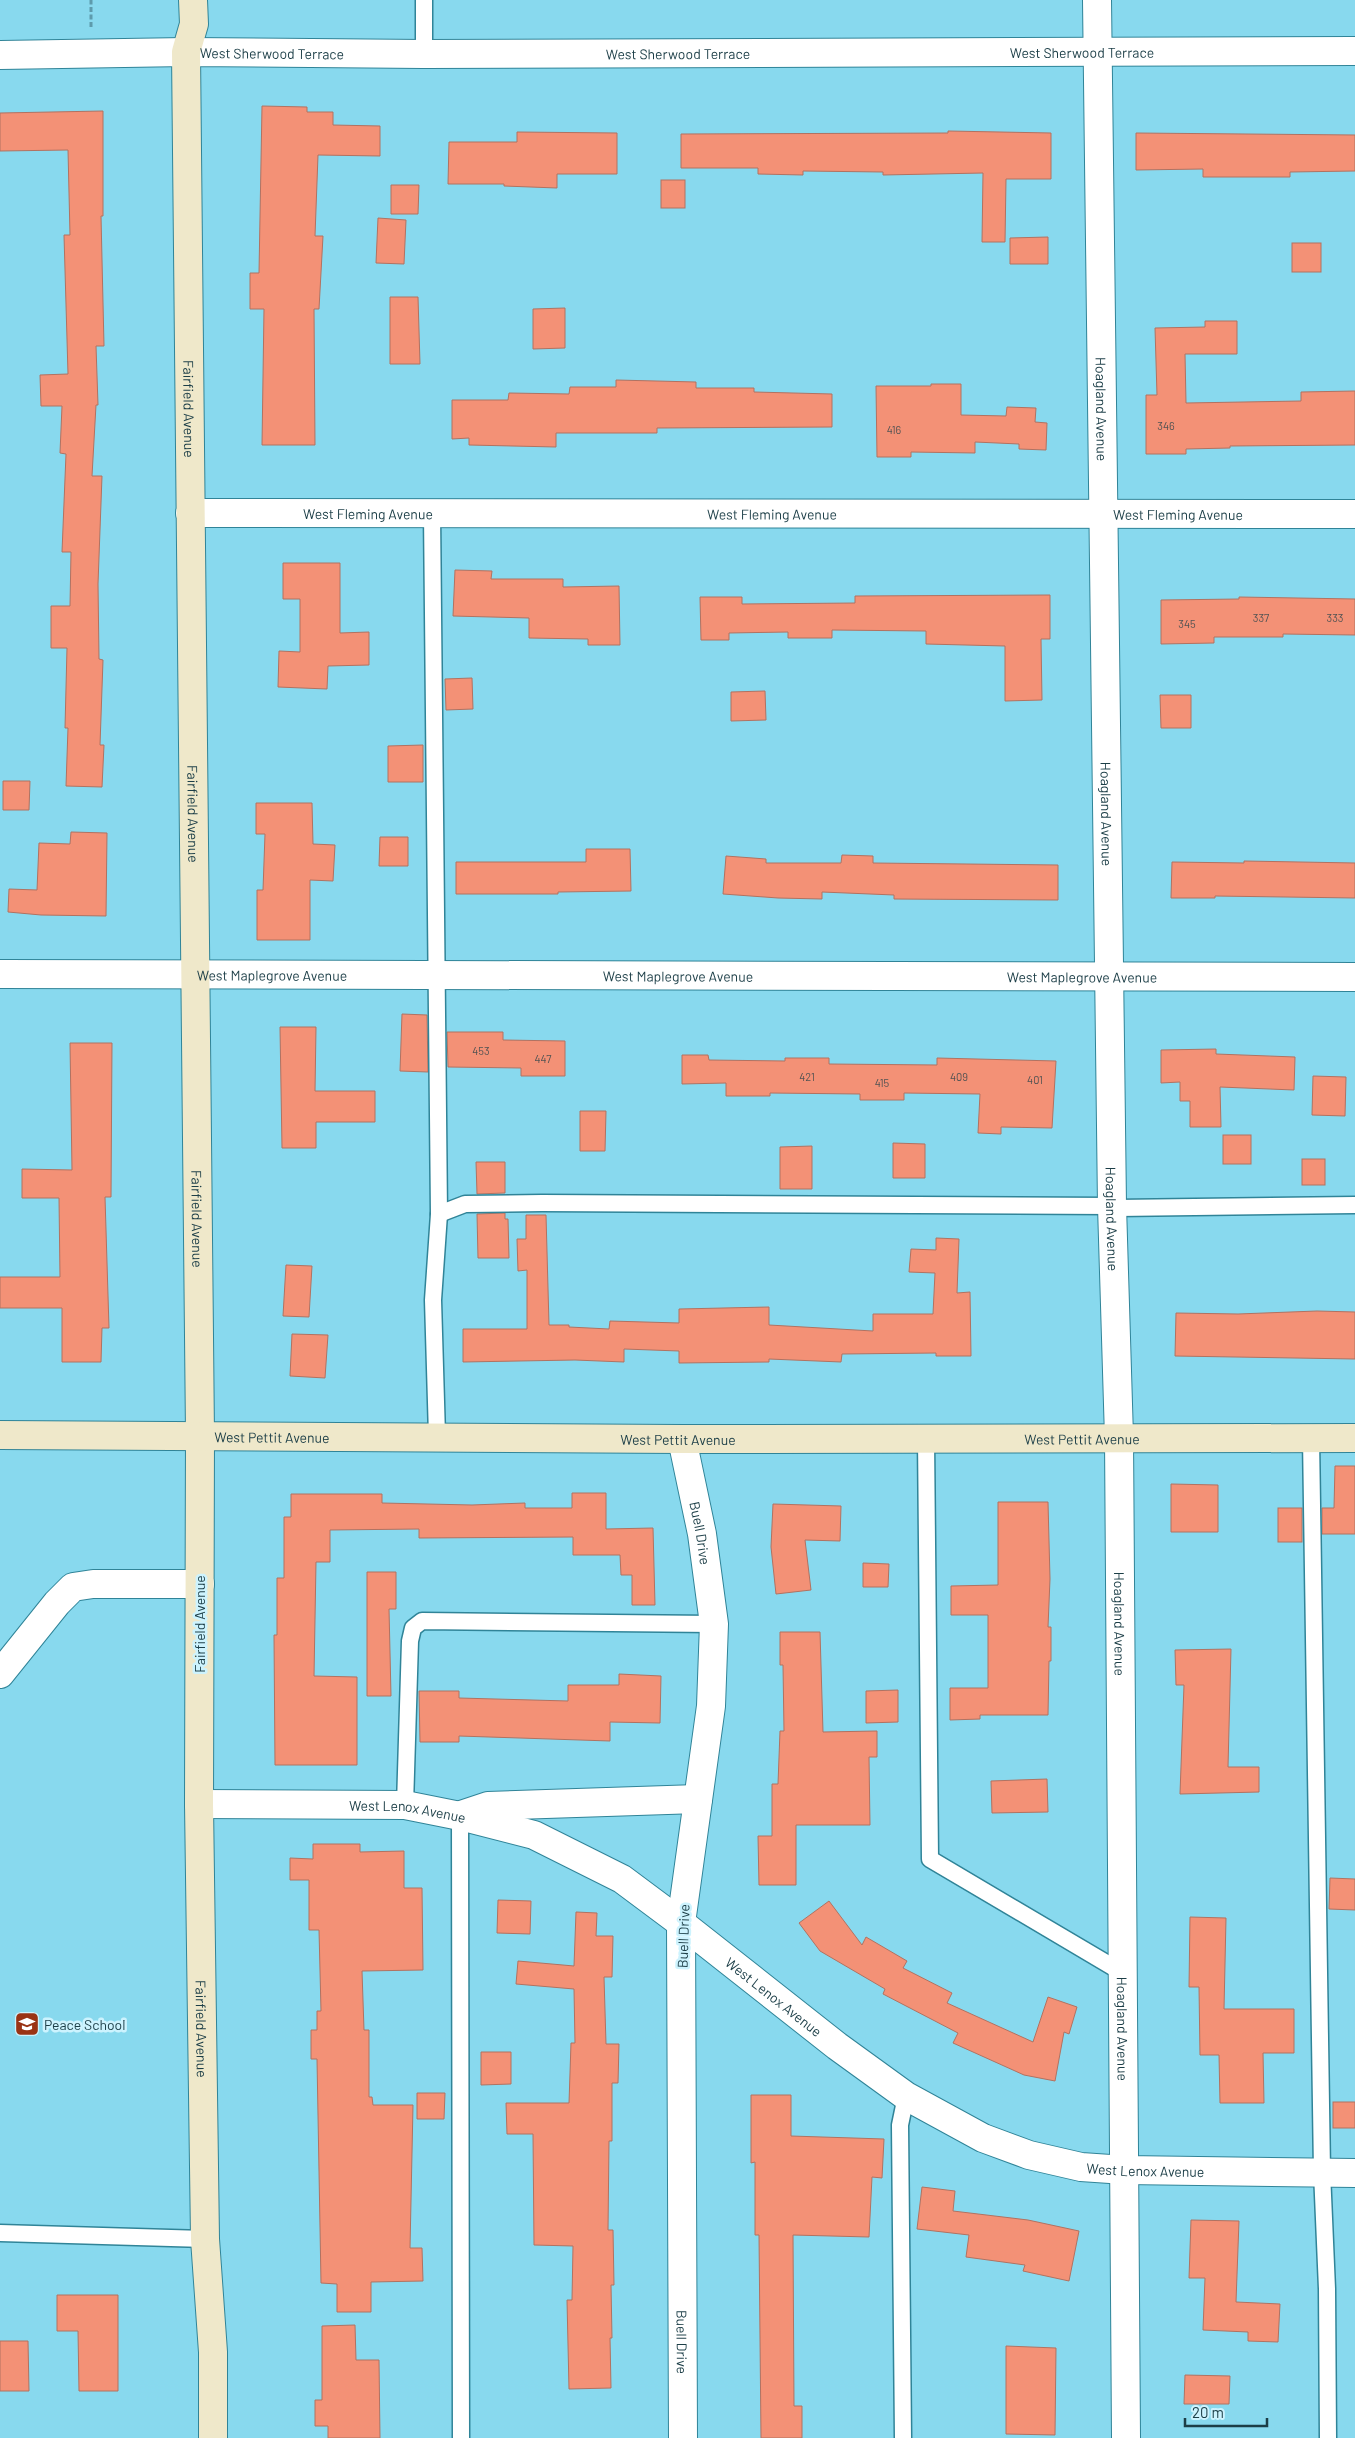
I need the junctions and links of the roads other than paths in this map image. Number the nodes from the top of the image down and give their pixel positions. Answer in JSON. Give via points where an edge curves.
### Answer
{"nodes":[{"id":1,"x":193,"y":0,"type":"edge"},
{"id":2,"x":424,"y":0,"type":"edge"},
{"id":3,"x":1097,"y":0,"type":"edge"},
{"id":4,"x":1098,"y":51,"type":"junction"},
{"id":5,"x":1355,"y":51,"type":"edge"},
{"id":6,"x":186,"y":52,"type":"junction"},
{"id":7,"x":424,"y":54,"type":"junction"},
{"id":8,"x":0,"y":55,"type":"edge"},
{"id":9,"x":190,"y":513,"type":"junction"},
{"id":10,"x":432,"y":513,"type":"junction"},
{"id":11,"x":1105,"y":514,"type":"junction"},
{"id":12,"x":1355,"y":514,"type":"edge"},
{"id":13,"x":0,"y":974,"type":"edge"},
{"id":14,"x":196,"y":974,"type":"junction"},
{"id":15,"x":436,"y":976,"type":"junction"},
{"id":16,"x":1110,"y":976,"type":"junction"},
{"id":17,"x":1355,"y":977,"type":"edge"},
{"id":18,"x":1112,"y":1206,"type":"junction"},
{"id":19,"x":1355,"y":1206,"type":"edge"},
{"id":20,"x":439,"y":1214,"type":"junction"},
{"id":21,"x":0,"y":1434,"type":"edge"},
{"id":22,"x":200,"y":1435,"type":"junction"},
{"id":23,"x":437,"y":1436,"type":"junction"},
{"id":24,"x":1119,"y":1437,"type":"junction"},
{"id":25,"x":926,"y":1438,"type":"junction"},
{"id":26,"x":1311,"y":1438,"type":"junction"},
{"id":27,"x":1355,"y":1438,"type":"edge"},
{"id":28,"x":682,"y":1439,"type":"junction"},
{"id":29,"x":200,"y":1584,"type":"junction"},
{"id":30,"x":714,"y":1624,"type":"junction"},
{"id":31,"x":0,"y":1674,"type":"edge"},
{"id":32,"x":698,"y":1799,"type":"junction"},
{"id":33,"x":199,"y":1804,"type":"junction"},
{"id":34,"x":405,"y":1805,"type":"junction"},
{"id":35,"x":460,"y":1816,"type":"junction"},
{"id":36,"x":681,"y":1923,"type":"junction"},
{"id":37,"x":1123,"y":1973,"type":"junction"},
{"id":38,"x":906,"y":2096,"type":"junction"},
{"id":39,"x":1125,"y":2170,"type":"junction"},
{"id":40,"x":1322,"y":2172,"type":"junction"},
{"id":41,"x":1355,"y":2173,"type":"edge"},
{"id":42,"x":0,"y":2233,"type":"edge"},
{"id":43,"x":205,"y":2239,"type":"junction"},
{"id":44,"x":213,"y":2438,"type":"edge"},
{"id":45,"x":461,"y":2438,"type":"edge"},
{"id":46,"x":683,"y":2438,"type":"edge"},
{"id":47,"x":903,"y":2438,"type":"edge"},
{"id":48,"x":1126,"y":2438,"type":"edge"},
{"id":49,"x":1328,"y":2438,"type":"edge"}],
"edges":[{"from":1,"to":6,"type":"main road","name":"Fairfield Avenue","via":[[194,24]]},
{"from":2,"to":7,"type":"lane"},
{"from":3,"to":4,"type":"street","name":"Hoagland Avenue"},
{"from":4,"to":5,"type":"street","name":"West Sherwood Terrace"},
{"from":4,"to":7,"type":"street","name":"West Sherwood Terrace"},
{"from":4,"to":11,"type":"street","name":"Hoagland Avenue"},
{"from":6,"to":7,"type":"street","name":"West Sherwood Terrace"},
{"from":6,"to":8,"type":"street","name":"West Sherwood Terrace"},
{"from":6,"to":9,"type":"main road","name":"Fairfield Avenue"},
{"from":9,"to":10,"type":"street","name":"West Fleming Avenue"},
{"from":9,"to":14,"type":"main road","name":"Fairfield Avenue"},
{"from":10,"to":11,"type":"street","name":"West Fleming Avenue"},
{"from":10,"to":15,"type":"lane"},
{"from":11,"to":12,"type":"street","name":"West Fleming Avenue"},
{"from":11,"to":16,"type":"street","name":"Hoagland Avenue"},
{"from":13,"to":14,"type":"street","name":"West Maplegrove Avenue"},
{"from":14,"to":15,"type":"street","name":"West Maplegrove Avenue"},
{"from":14,"to":22,"type":"main road","name":"Fairfield Avenue"},
{"from":15,"to":16,"type":"street","name":"West Maplegrove Avenue"},
{"from":15,"to":20,"type":"lane"},
{"from":16,"to":17,"type":"street","name":"West Maplegrove Avenue"},
{"from":16,"to":18,"type":"street","name":"Hoagland Avenue"},
{"from":18,"to":19,"type":"lane","via":[[1115,1210]]},
{"from":18,"to":20,"type":"lane","via":[[466,1204]]},
{"from":18,"to":24,"type":"street","name":"Hoagland Avenue"},
{"from":20,"to":23,"type":"lane","via":[[433,1300]]},
{"from":21,"to":22,"type":"main road","name":"West Pettit Avenue"},
{"from":22,"to":23,"type":"main road","name":"West Pettit Avenue"},
{"from":22,"to":29,"type":"main road","name":"Fairfield Avenue"},
{"from":23,"to":28,"type":"main road","name":"West Pettit Avenue"},
{"from":24,"to":25,"type":"main road","name":"West Pettit Avenue"},
{"from":24,"to":26,"type":"main road","name":"West Pettit Avenue"},
{"from":24,"to":37,"type":"street","name":"Hoagland Avenue"},
{"from":25,"to":28,"type":"main road","name":"West Pettit Avenue"},
{"from":25,"to":37,"type":"lane","via":[[930,1859]]},
{"from":26,"to":27,"type":"main road","name":"West Pettit Avenue"},
{"from":26,"to":40,"type":"lane"},
{"from":28,"to":30,"type":"street","name":"Buell Drive","via":[[702,1534]]},
{"from":29,"to":31,"type":"street","via":[[73,1587]]},
{"from":29,"to":33,"type":"main road","name":"Fairfield Avenue"},
{"from":30,"to":32,"type":"street","name":"Buell Drive","via":[[711,1706]]},
{"from":30,"to":34,"type":"lane","via":[[422,1621],[413,1628],[410,1641]]},
{"from":32,"to":35,"type":"street","via":[[488,1806]]},
{"from":32,"to":36,"type":"street","name":"Buell Drive"},
{"from":33,"to":34,"type":"street","name":"West Lenox Avenue"},
{"from":33,"to":43,"type":"main road","name":"Fairfield Avenue"},
{"from":34,"to":35,"type":"street","name":"West Lenox Avenue"},
{"from":35,"to":36,"type":"street","name":"West Lenox Avenue","via":[[534,1835],[622,1879]]},
{"from":35,"to":45,"type":"lane"},
{"from":36,"to":38,"type":"street","name":"West Lenox Avenue"},
{"from":36,"to":46,"type":"street","name":"Buell Drive"},
{"from":37,"to":39,"type":"street","name":"Hoagland Avenue"},
{"from":38,"to":39,"type":"street","name":"West Lenox Avenue","via":[[983,2138],[1030,2155],[1081,2167]]},
{"from":38,"to":47,"type":"lane","via":[[900,2124]]},
{"from":39,"to":40,"type":"street","name":"West Lenox Avenue"},
{"from":39,"to":48,"type":"street","name":"Hoagland Avenue"},
{"from":40,"to":41,"type":"street","name":"West Lenox Avenue"},
{"from":40,"to":49,"type":"lane"},
{"from":42,"to":43,"type":"lane"},
{"from":43,"to":44,"type":"main road","name":"Fairfield Avenue","via":[[213,2352]]}]}
